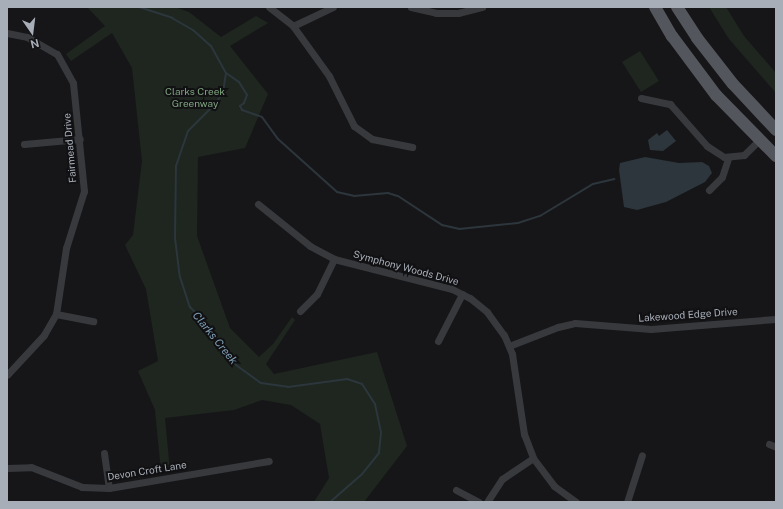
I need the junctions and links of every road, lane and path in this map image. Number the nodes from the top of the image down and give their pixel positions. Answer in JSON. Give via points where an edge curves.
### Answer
{"nodes":[{"id":1,"x":269,"y":7,"type":"edge"},
{"id":2,"x":333,"y":7,"type":"edge"},
{"id":3,"x":411,"y":7,"type":"edge"},
{"id":4,"x":482,"y":7,"type":"edge"},
{"id":5,"x":655,"y":7,"type":"edge"},
{"id":6,"x":674,"y":7,"type":"edge"},
{"id":7,"x":677,"y":7,"type":"edge"},
{"id":8,"x":684,"y":18,"type":"junction"},
{"id":9,"x":293,"y":26,"type":"junction"},
{"id":10,"x":7,"y":33,"type":"edge"},
{"id":11,"x":641,"y":100,"type":"dead end"},
{"id":12,"x":776,"y":130,"type":"edge"},
{"id":13,"x":80,"y":139,"type":"junction"},
{"id":14,"x":759,"y":140,"type":"junction"},
{"id":15,"x":24,"y":144,"type":"dead end"},
{"id":16,"x":412,"y":146,"type":"dead end"},
{"id":17,"x":776,"y":156,"type":"edge"},
{"id":18,"x":728,"y":158,"type":"junction"},
{"id":19,"x":712,"y":189,"type":"dead end"},
{"id":20,"x":258,"y":204,"type":"dead end"},
{"id":21,"x":334,"y":258,"type":"junction"},
{"id":22,"x":462,"y":294,"type":"junction"},
{"id":23,"x":300,"y":311,"type":"dead end"},
{"id":24,"x":56,"y":314,"type":"junction"},
{"id":25,"x":776,"y":319,"type":"edge"},
{"id":26,"x":93,"y":321,"type":"dead end"},
{"id":27,"x":438,"y":341,"type":"dead end"},
{"id":28,"x":509,"y":346,"type":"junction"},
{"id":29,"x":7,"y":375,"type":"edge"},
{"id":30,"x":769,"y":444,"type":"dead end"},
{"id":31,"x":776,"y":447,"type":"edge"},
{"id":32,"x":104,"y":453,"type":"dead end"},
{"id":33,"x":642,"y":455,"type":"dead end"},
{"id":34,"x":532,"y":458,"type":"junction"},
{"id":35,"x":268,"y":461,"type":"dead end"},
{"id":36,"x":7,"y":468,"type":"edge"},
{"id":37,"x":109,"y":488,"type":"junction"},
{"id":38,"x":456,"y":490,"type":"dead end"},
{"id":39,"x":480,"y":502,"type":"edge"},
{"id":40,"x":487,"y":502,"type":"edge"},
{"id":41,"x":576,"y":502,"type":"edge"},
{"id":42,"x":627,"y":502,"type":"edge"}],
"edges":[{"from":1,"to":9,"type":"street"},
{"from":2,"to":9,"type":"street"},
{"from":3,"to":4,"type":"street","via":[[436,13],[458,13]]},
{"from":5,"to":14,"type":"main road","via":[[699,74]]},
{"from":6,"to":8,"type":"main road"},
{"from":7,"to":8,"type":"main road"},
{"from":8,"to":12,"type":"main road","via":[[733,84]]},
{"from":9,"to":16,"type":"street","via":[[329,76],[354,126],[372,139]]},
{"from":10,"to":13,"type":"street","name":"Fairmead Drive","via":[[27,37],[57,54],[73,83]]},
{"from":11,"to":18,"type":"street","via":[[649,99],[670,104],[711,150]]},
{"from":13,"to":15,"type":"street"},
{"from":13,"to":24,"type":"street","name":"Fairmead Drive","via":[[84,191],[66,248]]},
{"from":14,"to":17,"type":"main road"},
{"from":14,"to":18,"type":"street","via":[[744,155]]},
{"from":18,"to":19,"type":"street","via":[[726,170]]},
{"from":20,"to":21,"type":"street","name":"Symphony Woods Drive","via":[[310,246]]},
{"from":21,"to":22,"type":"street","name":"Symphony Woods Drive","via":[[439,285]]},
{"from":21,"to":23,"type":"street","via":[[317,294]]},
{"from":22,"to":27,"type":"street"},
{"from":22,"to":28,"type":"street","name":"Symphony Woods Drive","via":[[487,312]]},
{"from":24,"to":26,"type":"street"},
{"from":24,"to":29,"type":"street","name":"Fairmead Drive","via":[[44,334]]},
{"from":25,"to":28,"type":"street","name":"Lakewood Edge Drive","via":[[650,329],[575,323]]},
{"from":28,"to":34,"type":"street","name":"Symphony Woods Drive","via":[[524,434]]},
{"from":30,"to":31,"type":"street"},
{"from":32,"to":37,"type":"street"},
{"from":33,"to":42,"type":"street"},
{"from":34,"to":40,"type":"street","via":[[502,479]]},
{"from":34,"to":41,"type":"street","name":"Symphony Woods Drive","via":[[554,486]]},
{"from":35,"to":37,"type":"street","name":"Devon Croft Lane"},
{"from":36,"to":37,"type":"street","name":"Devon Croft Lane","via":[[31,467],[82,487]]},
{"from":38,"to":39,"type":"street"}]}
